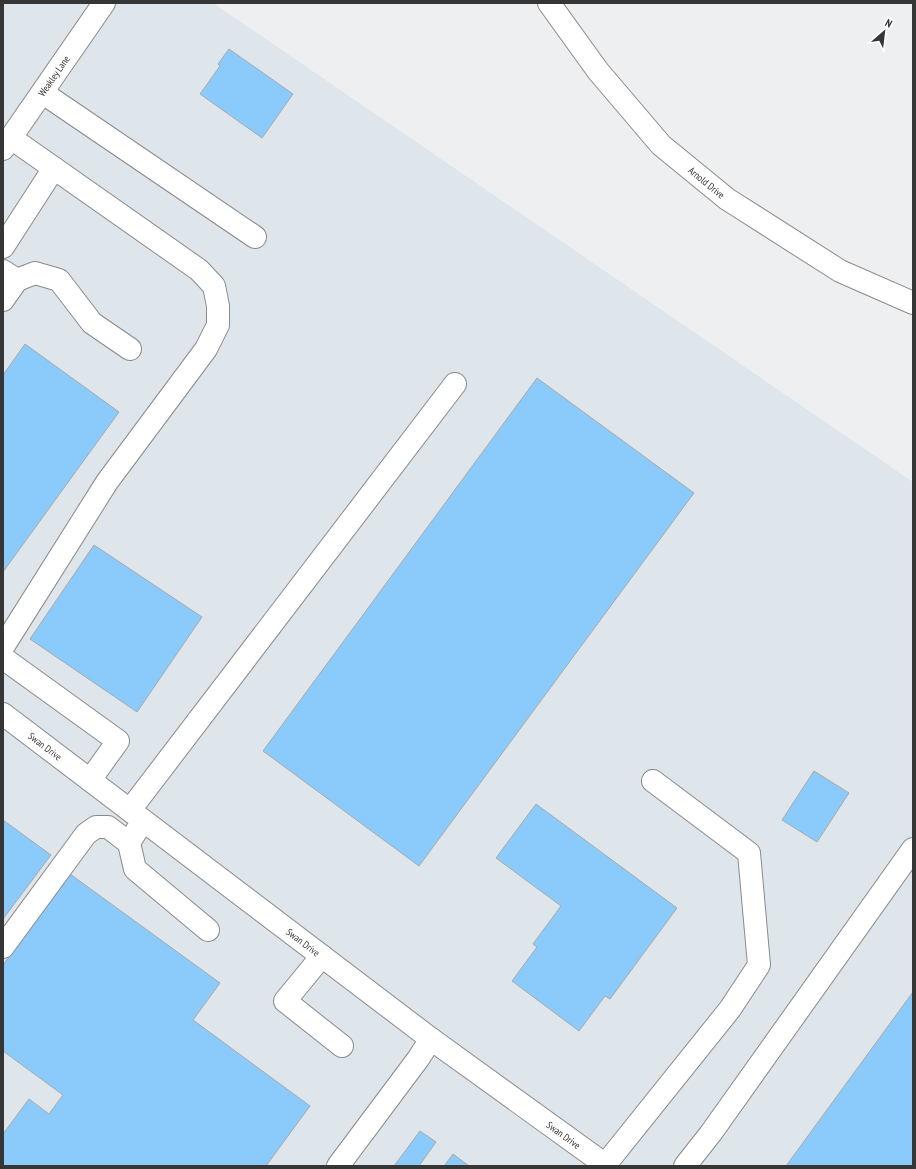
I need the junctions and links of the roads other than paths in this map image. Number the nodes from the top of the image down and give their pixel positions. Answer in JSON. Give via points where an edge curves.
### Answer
{"nodes":[{"id":1,"x":104,"y":3,"type":"edge"},
{"id":2,"x":549,"y":3,"type":"edge"},
{"id":3,"x":43,"y":92,"type":"junction"},
{"id":4,"x":7,"y":144,"type":"edge"},
{"id":5,"x":54,"y":168,"type":"junction"},
{"id":6,"x":255,"y":237,"type":"dead end"},
{"id":7,"x":3,"y":247,"type":"edge"},
{"id":8,"x":10,"y":276,"type":"edge"},
{"id":9,"x":3,"y":300,"type":"edge"},
{"id":10,"x":913,"y":303,"type":"edge"},
{"id":11,"x":130,"y":349,"type":"dead end"},
{"id":12,"x":455,"y":384,"type":"dead end"},
{"id":13,"x":3,"y":647,"type":"edge"},
{"id":14,"x":3,"y":658,"type":"edge"},
{"id":15,"x":3,"y":714,"type":"edge"},
{"id":16,"x":90,"y":780,"type":"junction"},
{"id":17,"x":653,"y":781,"type":"dead end"},
{"id":18,"x":136,"y":815,"type":"junction"},
{"id":19,"x":129,"y":843,"type":"junction"},
{"id":20,"x":913,"y":849,"type":"edge"},
{"id":21,"x":208,"y":930,"type":"dead end"},
{"id":22,"x":3,"y":947,"type":"edge"},
{"id":23,"x":322,"y":956,"type":"junction"},
{"id":24,"x":431,"y":1039,"type":"junction"},
{"id":25,"x":342,"y":1046,"type":"dead end"},
{"id":26,"x":606,"y":1165,"type":"edge"},
{"id":27,"x":338,"y":1166,"type":"edge"},
{"id":28,"x":685,"y":1166,"type":"edge"}],
"edges":[{"from":1,"to":3,"type":"street","name":"Weakley Lane"},
{"from":2,"to":10,"type":"street","name":"Arnold Drive","via":[[598,71],[660,145],[727,199],[840,271]]},
{"from":3,"to":4,"type":"street","name":"Weakley Lane"},
{"from":3,"to":6,"type":"street"},
{"from":4,"to":5,"type":"street"},
{"from":5,"to":7,"type":"street"},
{"from":5,"to":13,"type":"street","via":[[199,270],[214,286],[218,324],[206,349],[107,482]]},
{"from":8,"to":9,"type":"street"},
{"from":8,"to":11,"type":"street","via":[[35,273],[59,280],[92,323]]},
{"from":12,"to":18,"type":"street"},
{"from":14,"to":16,"type":"street","via":[[118,741]]},
{"from":15,"to":16,"type":"street","name":"Swan Drive"},
{"from":16,"to":18,"type":"street","name":"Swan Drive"},
{"from":17,"to":26,"type":"street","via":[[749,853],[759,965],[730,1009]]},
{"from":18,"to":19,"type":"street"},
{"from":18,"to":23,"type":"street","name":"Swan Drive"},
{"from":19,"to":21,"type":"street","via":[[135,869]]},
{"from":19,"to":22,"type":"street","via":[[108,826],[96,827],[86,834]]},
{"from":20,"to":28,"type":"street"},
{"from":23,"to":24,"type":"street","name":"Swan Drive"},
{"from":23,"to":25,"type":"street","via":[[285,1002]]},
{"from":24,"to":26,"type":"street","name":"Swan Drive"},
{"from":24,"to":27,"type":"street"}]}
